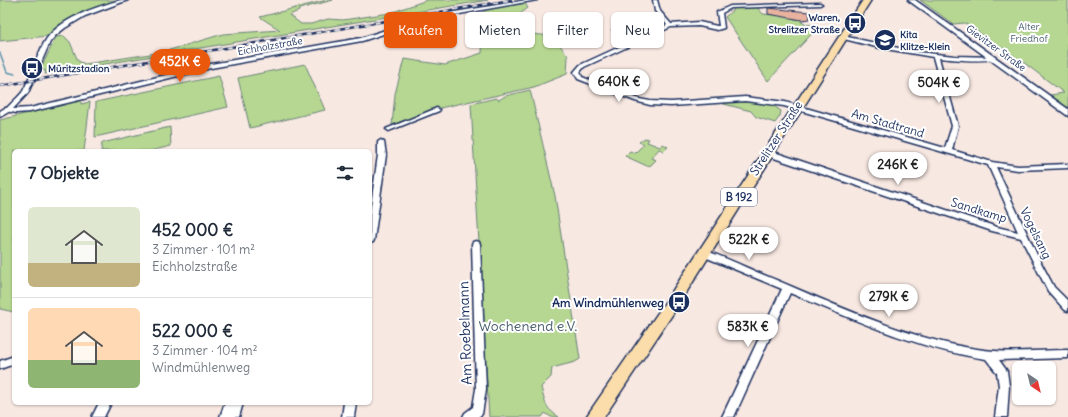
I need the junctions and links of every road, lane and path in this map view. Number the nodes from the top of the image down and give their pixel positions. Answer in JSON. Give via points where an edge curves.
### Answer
{"nodes":[{"id":1,"x":126,"y":0,"type":"edge"},
{"id":2,"x":535,"y":0,"type":"edge"},
{"id":3,"x":655,"y":0,"type":"edge"},
{"id":4,"x":867,"y":0,"type":"edge"},
{"id":5,"x":911,"y":0,"type":"edge"},
{"id":6,"x":820,"y":4,"type":"dead end"},
{"id":7,"x":670,"y":26,"type":"junction"},
{"id":8,"x":843,"y":38,"type":"junction"},
{"id":9,"x":935,"y":55,"type":"junction"},
{"id":10,"x":992,"y":58,"type":"junction"},
{"id":11,"x":796,"y":107,"type":"junction"},
{"id":12,"x":8,"y":110,"type":"junction"},
{"id":13,"x":437,"y":110,"type":"dead end"},
{"id":14,"x":1068,"y":113,"type":"edge"},
{"id":15,"x":0,"y":115,"type":"edge"},
{"id":16,"x":389,"y":129,"type":"dead end"},
{"id":17,"x":381,"y":142,"type":"dead end"},
{"id":18,"x":948,"y":152,"type":"junction"},
{"id":19,"x":768,"y":153,"type":"junction"},
{"id":20,"x":991,"y":164,"type":"junction"},
{"id":21,"x":1068,"y":166,"type":"edge"},
{"id":22,"x":372,"y":226,"type":"edge"},
{"id":23,"x":1024,"y":236,"type":"junction"},
{"id":24,"x":476,"y":244,"type":"dead end"},
{"id":25,"x":702,"y":253,"type":"junction"},
{"id":26,"x":787,"y":288,"type":"junction"},
{"id":27,"x":1068,"y":307,"type":"edge"},
{"id":28,"x":1068,"y":354,"type":"edge"},
{"id":29,"x":989,"y":355,"type":"junction"},
{"id":30,"x":104,"y":405,"type":"edge"},
{"id":31,"x":230,"y":405,"type":"edge"},
{"id":32,"x":236,"y":405,"type":"edge"},
{"id":33,"x":350,"y":405,"type":"edge"},
{"id":34,"x":98,"y":417,"type":"edge"},
{"id":35,"x":226,"y":417,"type":"edge"},
{"id":36,"x":233,"y":417,"type":"edge"},
{"id":37,"x":348,"y":417,"type":"edge"},
{"id":38,"x":469,"y":417,"type":"edge"},
{"id":39,"x":594,"y":417,"type":"edge"},
{"id":40,"x":728,"y":417,"type":"edge"},
{"id":41,"x":1001,"y":417,"type":"edge"}],
"edges":[{"from":1,"to":12,"type":"street","via":[[82,16],[53,34],[25,93]]},
{"from":2,"to":12,"type":"street","name":"Eichholzstraße","via":[[425,19],[362,39],[211,66],[30,110]]},
{"from":3,"to":7,"type":"street","via":[[657,11]]},
{"from":4,"to":8,"type":"main road","name":"Strelitzer Straße","number":"B 192"},
{"from":5,"to":10,"type":"main road","name":"Gievitzer Straße"},
{"from":6,"to":7,"type":"street","via":[[730,7],[720,12],[720,20]]},
{"from":7,"to":11,"type":"street","name":"Am Stadtrand","via":[[582,66],[577,72],[578,75],[597,86],[650,103],[745,99]]},
{"from":8,"to":9,"type":"street"},
{"from":8,"to":11,"type":"main road","name":"Strelitzer Straße","number":"B 192"},
{"from":9,"to":10,"type":"street","via":[[968,59]]},
{"from":9,"to":18,"type":"street","via":[[955,126]]},
{"from":10,"to":14,"type":"main road","name":"Gievitzer Straße"},
{"from":11,"to":18,"type":"street","name":"Am Stadtrand"},
{"from":11,"to":19,"type":"main road","name":"Strelitzer Straße","number":"B 192"},
{"from":12,"to":15,"type":"street"},
{"from":13,"to":16,"type":"street"},
{"from":17,"to":22,"type":"street","via":[[382,155]]},
{"from":18,"to":20,"type":"street","name":"Am Stadtrand"},
{"from":19,"to":23,"type":"street","name":"Sandkamp"},
{"from":19,"to":25,"type":"main road","name":"Strelitzer Straße","number":"B 192"},
{"from":20,"to":21,"type":"street","name":"Am Stadtrand","via":[[1018,168]]},
{"from":20,"to":23,"type":"street","name":"Vogelsang"},
{"from":23,"to":27,"type":"street","name":"Vogelsang","via":[[1051,289]]},
{"from":24,"to":38,"type":"street","name":"Am Roebelmann","via":[[481,389],[478,410]]},
{"from":25,"to":26,"type":"street"},
{"from":25,"to":39,"type":"main road","name":"Strelitzer Straße","number":"B 192"},
{"from":26,"to":29,"type":"street","via":[[889,330],[958,350]]},
{"from":26,"to":40,"type":"street"},
{"from":28,"to":29,"type":"street"},
{"from":29,"to":41,"type":"street","via":[[1002,371],[1004,386]]},
{"from":30,"to":34,"type":"street"},
{"from":31,"to":35,"type":"street"},
{"from":32,"to":36,"type":"street"},
{"from":33,"to":37,"type":"street"}]}
